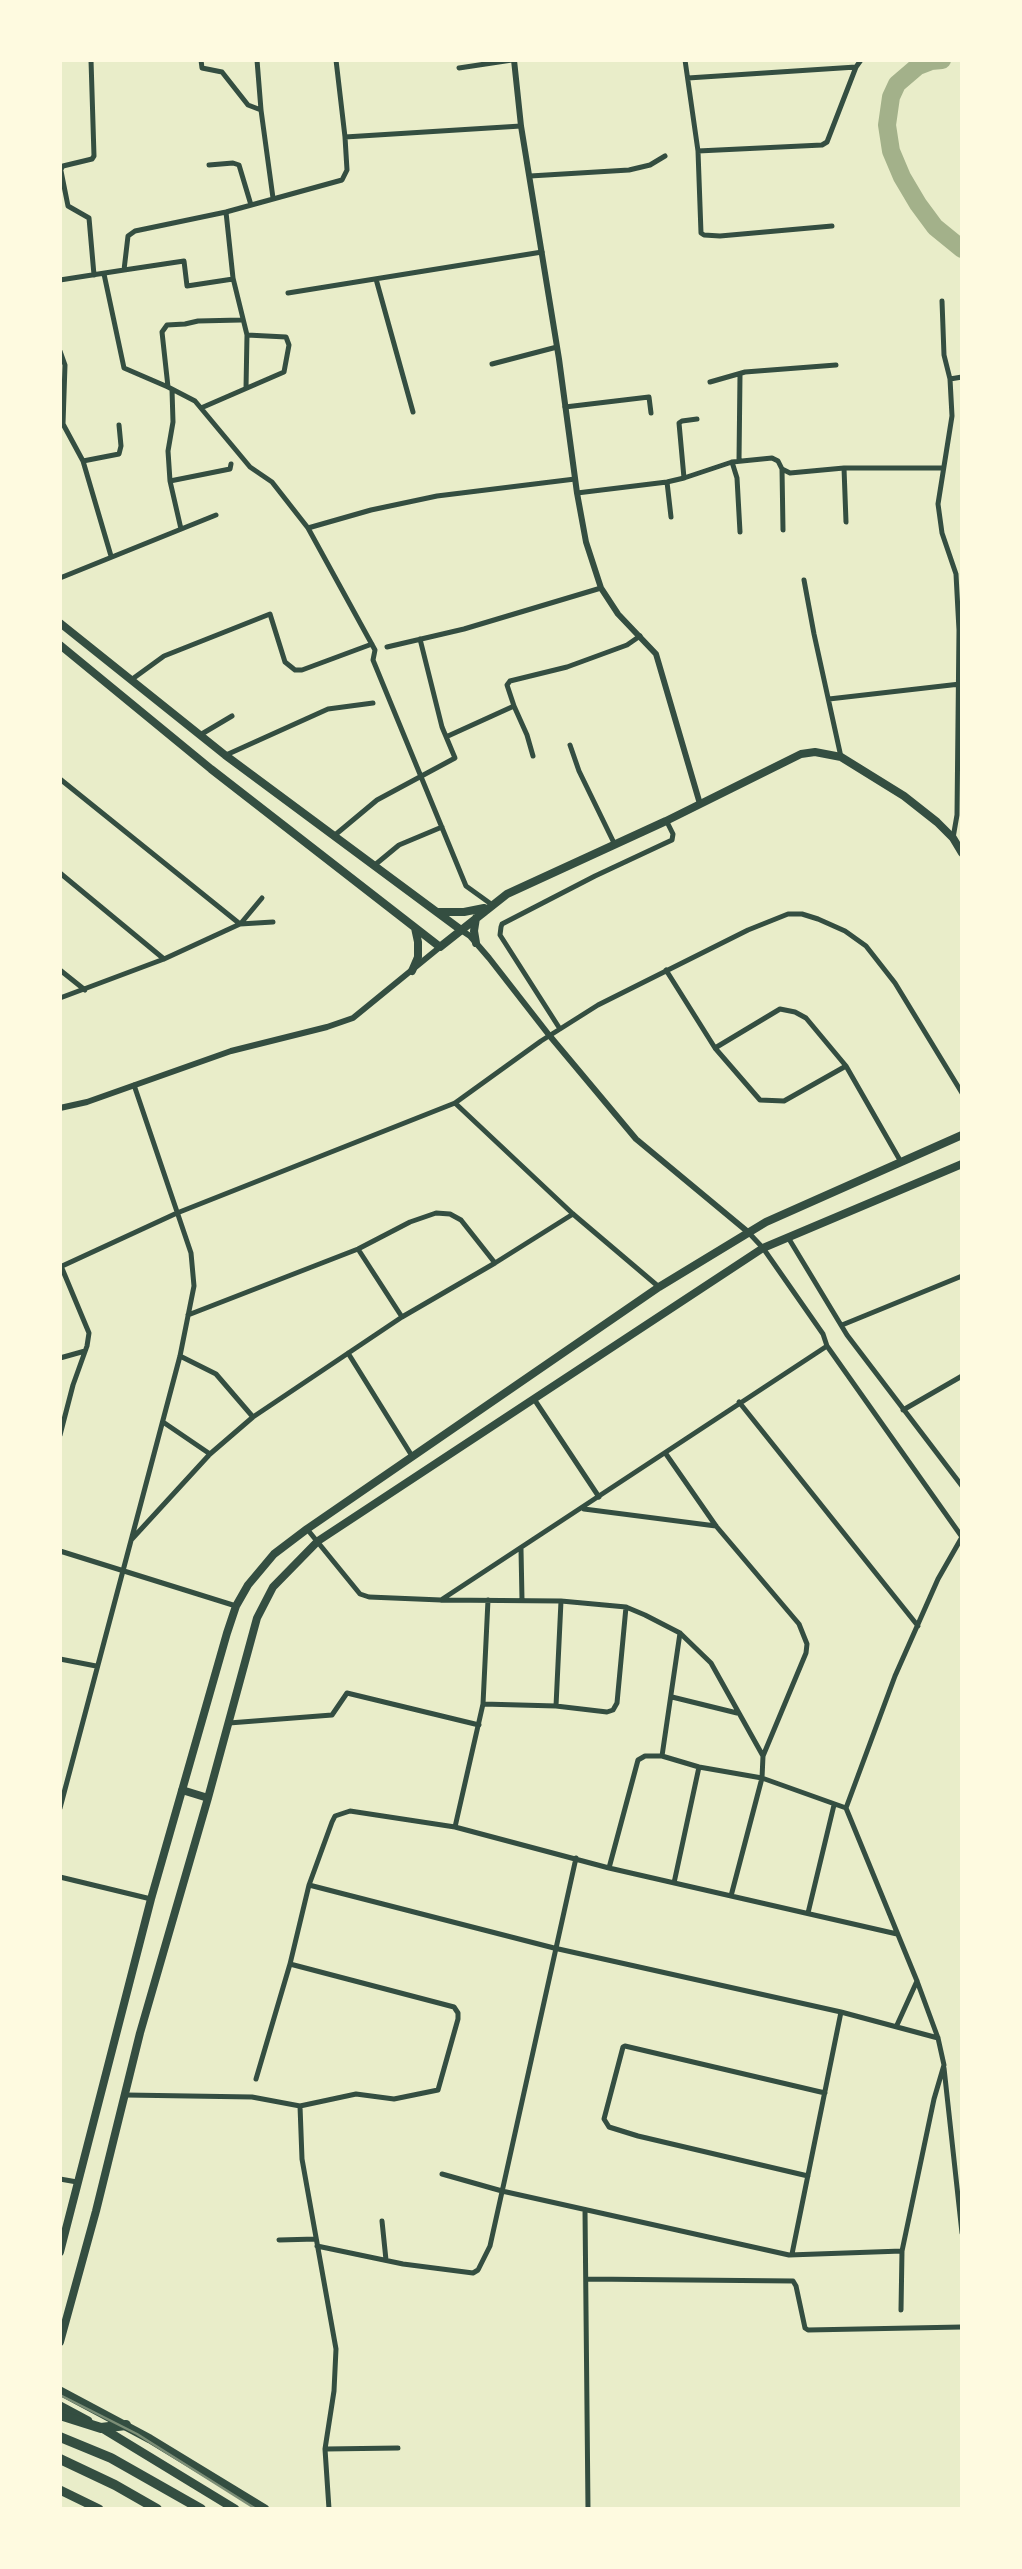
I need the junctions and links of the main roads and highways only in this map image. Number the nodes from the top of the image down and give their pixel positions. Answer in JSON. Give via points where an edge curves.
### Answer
{"nodes":[{"id":1,"x":60,"y":623,"type":"edge"},
{"id":2,"x":60,"y":645,"type":"edge"},
{"id":3,"x":958,"y":840,"type":"edge"},
{"id":4,"x":962,"y":853,"type":"edge"},
{"id":5,"x":490,"y":905,"type":"junction"},
{"id":6,"x":439,"y":912,"type":"junction"},
{"id":7,"x":476,"y":918,"type":"junction"},
{"id":8,"x":415,"y":928,"type":"junction"},
{"id":9,"x":461,"y":930,"type":"junction"},
{"id":10,"x":476,"y":943,"type":"road end"},
{"id":11,"x":412,"y":971,"type":"road end"},
{"id":12,"x":962,"y":1135,"type":"edge"},
{"id":13,"x":962,"y":1164,"type":"edge"},
{"id":14,"x":182,"y":1790,"type":"junction"},
{"id":15,"x":208,"y":1798,"type":"junction"},
{"id":16,"x":60,"y":2252,"type":"edge"},
{"id":17,"x":60,"y":2342,"type":"edge"},
{"id":18,"x":60,"y":2391,"type":"edge"},
{"id":19,"x":60,"y":2406,"type":"edge"},
{"id":20,"x":60,"y":2415,"type":"edge"},
{"id":21,"x":126,"y":2426,"type":"junction"},
{"id":22,"x":101,"y":2428,"type":"junction"},
{"id":23,"x":60,"y":2437,"type":"edge"},
{"id":24,"x":60,"y":2459,"type":"edge"},
{"id":25,"x":60,"y":2490,"type":"edge"},
{"id":26,"x":99,"y":2509,"type":"edge"},
{"id":27,"x":157,"y":2509,"type":"edge"},
{"id":28,"x":201,"y":2509,"type":"edge"},
{"id":29,"x":235,"y":2509,"type":"edge"},
{"id":30,"x":265,"y":2509,"type":"edge"}],
"edges":[{"from":1,"to":6,"type":"main road"},
{"from":2,"to":8,"type":"main road"},
{"from":3,"to":4,"type":"main road"},
{"from":3,"to":5,"type":"main road","via":[[842,757],[815,752]]},
{"from":5,"to":6,"type":"main road"},
{"from":5,"to":7,"type":"main road"},
{"from":6,"to":9,"type":"main road"},
{"from":7,"to":9,"type":"main road"},
{"from":7,"to":10,"type":"main road"},
{"from":8,"to":9,"type":"main road","via":[[440,946]]},
{"from":8,"to":11,"type":"main road","via":[[418,957]]},
{"from":12,"to":14,"type":"main road","via":[[748,1232],[274,1554],[236,1606]]},
{"from":13,"to":15,"type":"main road","via":[[762,1248],[318,1541],[273,1588],[257,1618]]},
{"from":14,"to":15,"type":"main road"},
{"from":14,"to":16,"type":"main road"},
{"from":15,"to":17,"type":"main road"},
{"from":18,"to":21,"type":"highway"},
{"from":19,"to":22,"type":"highway"},
{"from":20,"to":22,"type":"highway"},
{"from":21,"to":22,"type":"highway"},
{"from":21,"to":30,"type":"highway"},
{"from":22,"to":29,"type":"highway"},
{"from":23,"to":28,"type":"highway"},
{"from":24,"to":27,"type":"highway"},
{"from":25,"to":26,"type":"highway"}]}
